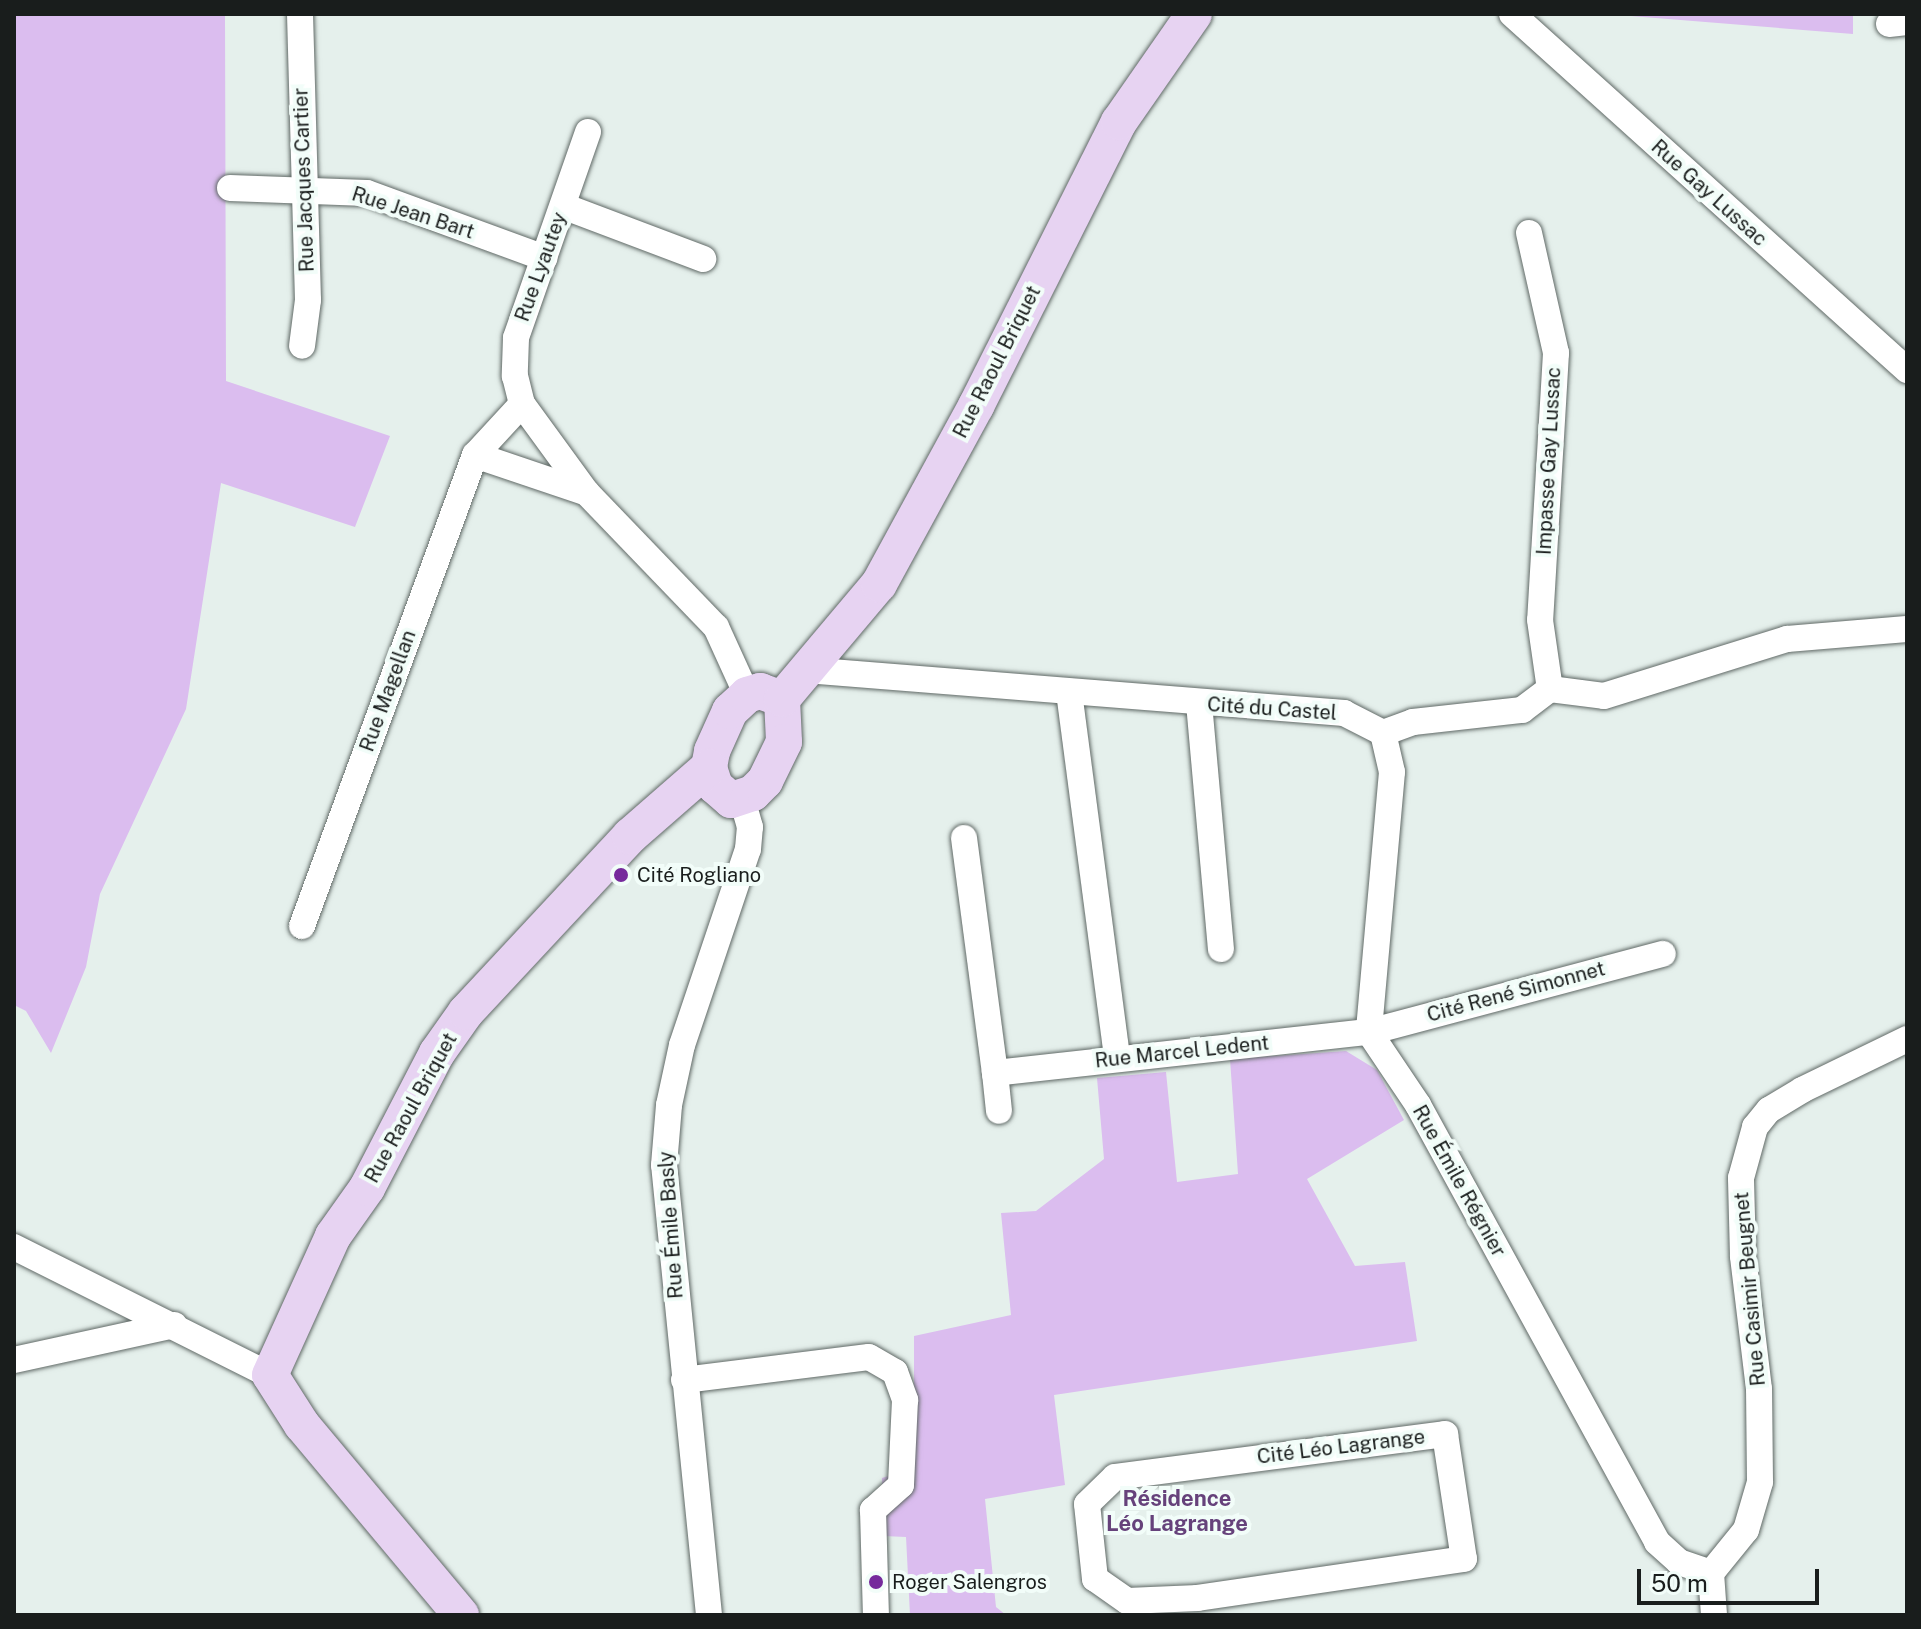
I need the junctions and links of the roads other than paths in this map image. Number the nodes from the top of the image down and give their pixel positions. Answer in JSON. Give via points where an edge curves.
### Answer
{"nodes":[{"id":1,"x":300,"y":14,"type":"edge"},
{"id":2,"x":1194,"y":14,"type":"edge"},
{"id":3,"x":1512,"y":14,"type":"edge"},
{"id":4,"x":588,"y":132,"type":"dead end"},
{"id":5,"x":303,"y":187,"type":"junction"},
{"id":6,"x":230,"y":188,"type":"dead end"},
{"id":7,"x":563,"y":206,"type":"junction"},
{"id":8,"x":1529,"y":233,"type":"dead end"},
{"id":9,"x":545,"y":258,"type":"junction"},
{"id":10,"x":703,"y":259,"type":"dead end"},
{"id":11,"x":302,"y":346,"type":"dead end"},
{"id":12,"x":1903,"y":359,"type":"edge"},
{"id":13,"x":522,"y":404,"type":"junction"},
{"id":14,"x":475,"y":455,"type":"junction"},
{"id":15,"x":587,"y":493,"type":"junction"},
{"id":16,"x":1907,"y":629,"type":"edge"},
{"id":17,"x":806,"y":670,"type":"junction"},
{"id":18,"x":1550,"y":689,"type":"junction"},
{"id":19,"x":1069,"y":692,"type":"junction"},
{"id":20,"x":765,"y":697,"type":"junction"},
{"id":21,"x":1199,"y":703,"type":"junction"},
{"id":22,"x":1383,"y":733,"type":"junction"},
{"id":23,"x":724,"y":787,"type":"junction"},
{"id":24,"x":964,"y":838,"type":"dead end"},
{"id":25,"x":302,"y":926,"type":"dead end"},
{"id":26,"x":1221,"y":949,"type":"dead end"},
{"id":27,"x":1663,"y":954,"type":"dead end"},
{"id":28,"x":1369,"y":1032,"type":"junction"},
{"id":29,"x":1907,"y":1039,"type":"edge"},
{"id":30,"x":1117,"y":1058,"type":"junction"},
{"id":31,"x":995,"y":1073,"type":"junction"},
{"id":32,"x":999,"y":1111,"type":"dead end"},
{"id":33,"x":14,"y":1247,"type":"edge"},
{"id":34,"x":174,"y":1325,"type":"junction"},
{"id":35,"x":14,"y":1360,"type":"edge"},
{"id":36,"x":270,"y":1375,"type":"junction"},
{"id":37,"x":684,"y":1377,"type":"junction"},
{"id":38,"x":1711,"y":1573,"type":"junction"},
{"id":39,"x":1194,"y":1607,"type":"edge"},
{"id":40,"x":461,"y":1615,"type":"edge"},
{"id":41,"x":709,"y":1615,"type":"edge"},
{"id":42,"x":876,"y":1615,"type":"edge"},
{"id":43,"x":1714,"y":1615,"type":"edge"}],
"edges":[{"from":1,"to":5,"type":"street","name":"Rue Jacques Cartier"},
{"from":2,"to":17,"type":"main road","name":"Rue Raoul Briquet","via":[[1119,122],[976,406],[879,584]]},
{"from":3,"to":12,"type":"street","name":"Rue Gay Lussac"},
{"from":4,"to":7,"type":"street","name":"Rue Lyautey"},
{"from":5,"to":6,"type":"street","name":"Rue Jean Bart"},
{"from":5,"to":9,"type":"street","name":"Rue Jean Bart","via":[[367,193]]},
{"from":5,"to":11,"type":"street","name":"Rue Jacques Cartier","via":[[308,300]]},
{"from":7,"to":9,"type":"street","name":"Rue Lyautey"},
{"from":7,"to":10,"type":"street"},
{"from":8,"to":18,"type":"street","name":"Impasse Gay Lussac","via":[[1556,353],[1540,620]]},
{"from":9,"to":13,"type":"street","name":"Rue Lyautey","via":[[516,338],[515,376]]},
{"from":13,"to":14,"type":"street"},
{"from":13,"to":15,"type":"street"},
{"from":14,"to":15,"type":"street"},
{"from":14,"to":25,"type":"street","name":"Rue Magellan"},
{"from":15,"to":20,"type":"street","via":[[716,627]]},
{"from":16,"to":18,"type":"street","via":[[1787,639],[1604,696]]},
{"from":17,"to":19,"type":"street","name":"Cité du Castel"},
{"from":17,"to":20,"type":"main road","name":"Rue Raoul Briquet"},
{"from":18,"to":22,"type":"street","via":[[1522,710],[1413,722]]},
{"from":19,"to":21,"type":"street","name":"Cité du Castel"},
{"from":19,"to":30,"type":"street"},
{"from":20,"to":23,"type":"main road","name":"Rue Raoul Briquet","via":[[723,723]]},
{"from":20,"to":23,"type":"main road","name":"Rue Raoul Briquet","via":[[787,723],[777,765]]},
{"from":21,"to":22,"type":"street","name":"Cité du Castel","via":[[1344,713]]},
{"from":21,"to":26,"type":"street"},
{"from":22,"to":28,"type":"street","via":[[1392,772]]},
{"from":23,"to":36,"type":"main road","name":"Rue Raoul Briquet","via":[[630,836],[466,1012],[437,1053],[367,1188],[333,1236]]},
{"from":23,"to":37,"type":"street","name":"Rue Émile Basly","via":[[750,827],[748,849],[701,980],[669,1105],[664,1165]]},
{"from":24,"to":31,"type":"street"},
{"from":27,"to":28,"type":"street","name":"Cité René Simonnet"},
{"from":28,"to":30,"type":"street","name":"Rue Marcel Ledent"},
{"from":28,"to":38,"type":"street","name":"Rue Émile Régnier","via":[[1418,1105],[1657,1542],[1679,1562]]},
{"from":29,"to":38,"type":"street","name":"Rue Casimir Beugnet","via":[[1769,1110],[1746,1152],[1741,1178],[1743,1256],[1759,1389],[1760,1482],[1746,1530]]},
{"from":30,"to":31,"type":"street","name":"Rue Marcel Ledent"},
{"from":31,"to":32,"type":"street"},
{"from":33,"to":34,"type":"street"},
{"from":34,"to":35,"type":"street"},
{"from":34,"to":36,"type":"street"},
{"from":36,"to":40,"type":"main road","via":[[302,1425]]},
{"from":37,"to":41,"type":"street","name":"Rue Émile Basly"},
{"from":37,"to":42,"type":"street","via":[[869,1357],[895,1372],[905,1400],[901,1485],[873,1510]]},
{"from":38,"to":43,"type":"street"},
{"from":39,"to":39,"type":"street","name":"Cité Léo Lagrange","via":[[1464,1559],[1445,1434],[1115,1477],[1087,1504],[1095,1579],[1127,1601]]}]}
